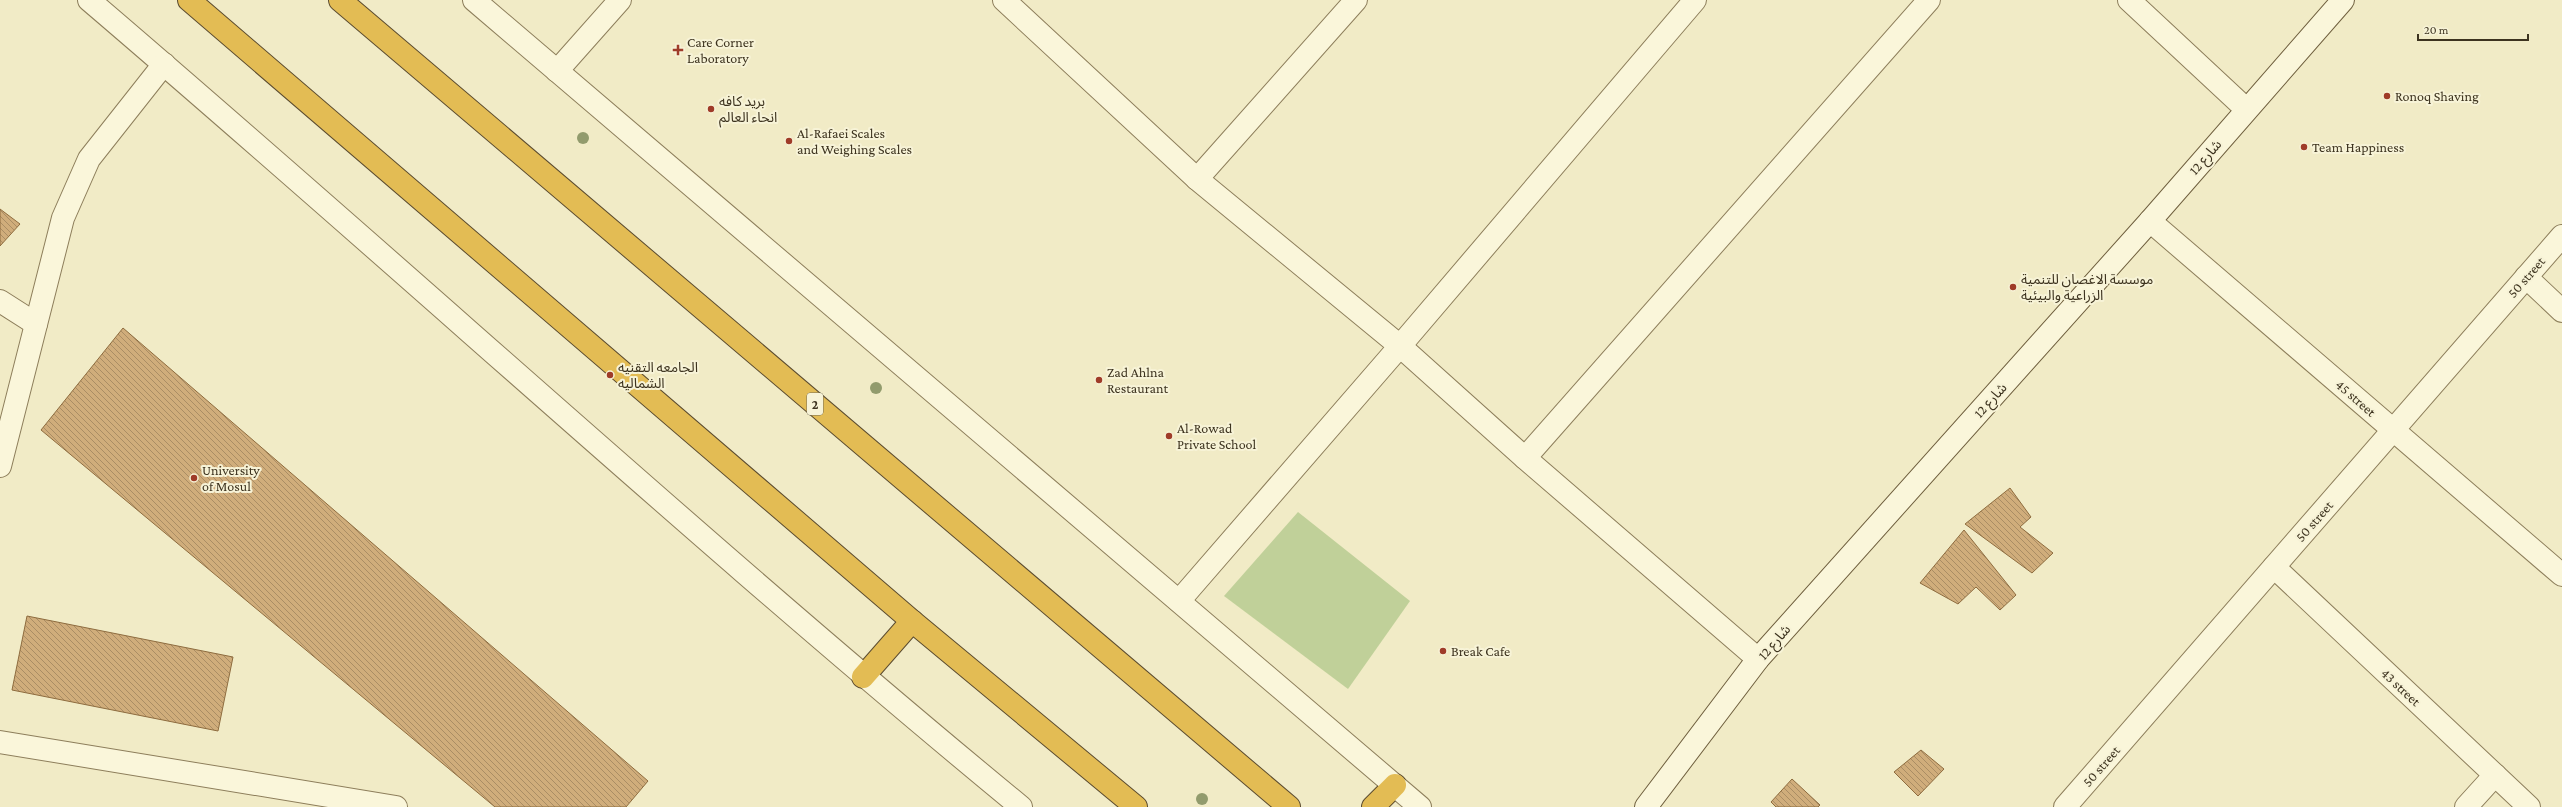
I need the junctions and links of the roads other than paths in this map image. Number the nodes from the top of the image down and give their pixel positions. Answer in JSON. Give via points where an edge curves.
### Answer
{"nodes":[{"id":1,"x":89,"y":0,"type":"edge"},
{"id":2,"x":189,"y":0,"type":"edge"},
{"id":3,"x":340,"y":0,"type":"edge"},
{"id":4,"x":474,"y":0,"type":"edge"},
{"id":5,"x":620,"y":0,"type":"edge"},
{"id":6,"x":1004,"y":0,"type":"edge"},
{"id":7,"x":1356,"y":0,"type":"edge"},
{"id":8,"x":1695,"y":0,"type":"edge"},
{"id":9,"x":1929,"y":0,"type":"edge"},
{"id":10,"x":2128,"y":0,"type":"edge"},
{"id":11,"x":2343,"y":0,"type":"edge"},
{"id":12,"x":164,"y":64,"type":"junction"},
{"id":13,"x":557,"y":71,"type":"junction"},
{"id":14,"x":2246,"y":110,"type":"junction"},
{"id":15,"x":1197,"y":179,"type":"junction"},
{"id":16,"x":2150,"y":221,"type":"junction"},
{"id":17,"x":2562,"y":236,"type":"edge"},
{"id":18,"x":2526,"y":277,"type":"junction"},
{"id":19,"x":0,"y":301,"type":"edge"},
{"id":20,"x":2562,"y":311,"type":"edge"},
{"id":21,"x":36,"y":324,"type":"junction"},
{"id":22,"x":1400,"y":346,"type":"junction"},
{"id":23,"x":2393,"y":430,"type":"junction"},
{"id":24,"x":4,"y":434,"type":"edge"},
{"id":25,"x":1525,"y":458,"type":"junction"},
{"id":26,"x":0,"y":466,"type":"edge"},
{"id":27,"x":2274,"y":567,"type":"junction"},
{"id":28,"x":2562,"y":575,"type":"edge"},
{"id":29,"x":1179,"y":601,"type":"junction"},
{"id":30,"x":912,"y":621,"type":"junction"},
{"id":31,"x":1758,"y":659,"type":"junction"},
{"id":32,"x":863,"y":677,"type":"junction"},
{"id":33,"x":0,"y":742,"type":"edge"},
{"id":34,"x":2495,"y":775,"type":"junction"},
{"id":35,"x":1395,"y":785,"type":"junction"},
{"id":36,"x":396,"y":807,"type":"edge"},
{"id":37,"x":1021,"y":807,"type":"edge"},
{"id":38,"x":1136,"y":807,"type":"edge"},
{"id":39,"x":1289,"y":807,"type":"edge"},
{"id":40,"x":1373,"y":807,"type":"edge"},
{"id":41,"x":1420,"y":807,"type":"edge"},
{"id":42,"x":1646,"y":807,"type":"edge"},
{"id":43,"x":2065,"y":807,"type":"edge"},
{"id":44,"x":2466,"y":807,"type":"edge"},
{"id":45,"x":2529,"y":807,"type":"edge"}],
"edges":[{"from":1,"to":12,"type":"street"},
{"from":2,"to":30,"type":"highway"},
{"from":3,"to":39,"type":"highway","number":"2"},
{"from":4,"to":13,"type":"street"},
{"from":5,"to":13,"type":"street"},
{"from":6,"to":15,"type":"street"},
{"from":7,"to":15,"type":"street"},
{"from":8,"to":22,"type":"street"},
{"from":9,"to":25,"type":"street"},
{"from":10,"to":14,"type":"street"},
{"from":11,"to":14,"type":"street","name":"شارع 12"},
{"from":12,"to":21,"type":"street","via":[[89,159],[79,179],[63,218]]},
{"from":12,"to":32,"type":"street","via":[[254,140]]},
{"from":13,"to":29,"type":"street"},
{"from":14,"to":16,"type":"street","name":"شارع 12"},
{"from":15,"to":22,"type":"street"},
{"from":16,"to":23,"type":"street","name":"45 street"},
{"from":16,"to":31,"type":"street","name":"شارع 12"},
{"from":17,"to":18,"type":"street","name":"50 street"},
{"from":18,"to":20,"type":"street"},
{"from":18,"to":23,"type":"street","name":"50 street"},
{"from":19,"to":21,"type":"street"},
{"from":21,"to":24,"type":"street"},
{"from":22,"to":25,"type":"street"},
{"from":22,"to":29,"type":"street"},
{"from":23,"to":27,"type":"street","name":"50 street"},
{"from":23,"to":28,"type":"street","name":"45 street"},
{"from":24,"to":26,"type":"street"},
{"from":25,"to":31,"type":"street"},
{"from":27,"to":34,"type":"street","name":"43 street"},
{"from":27,"to":43,"type":"street","name":"50 street"},
{"from":29,"to":35,"type":"street"},
{"from":30,"to":32,"type":"highway"},
{"from":30,"to":38,"type":"highway"},
{"from":31,"to":42,"type":"street","name":"شارع 12"},
{"from":32,"to":37,"type":"street"},
{"from":33,"to":36,"type":"street"},
{"from":34,"to":44,"type":"street"},
{"from":34,"to":45,"type":"street","name":"43 street"},
{"from":35,"to":40,"type":"highway"},
{"from":35,"to":41,"type":"street"}]}
